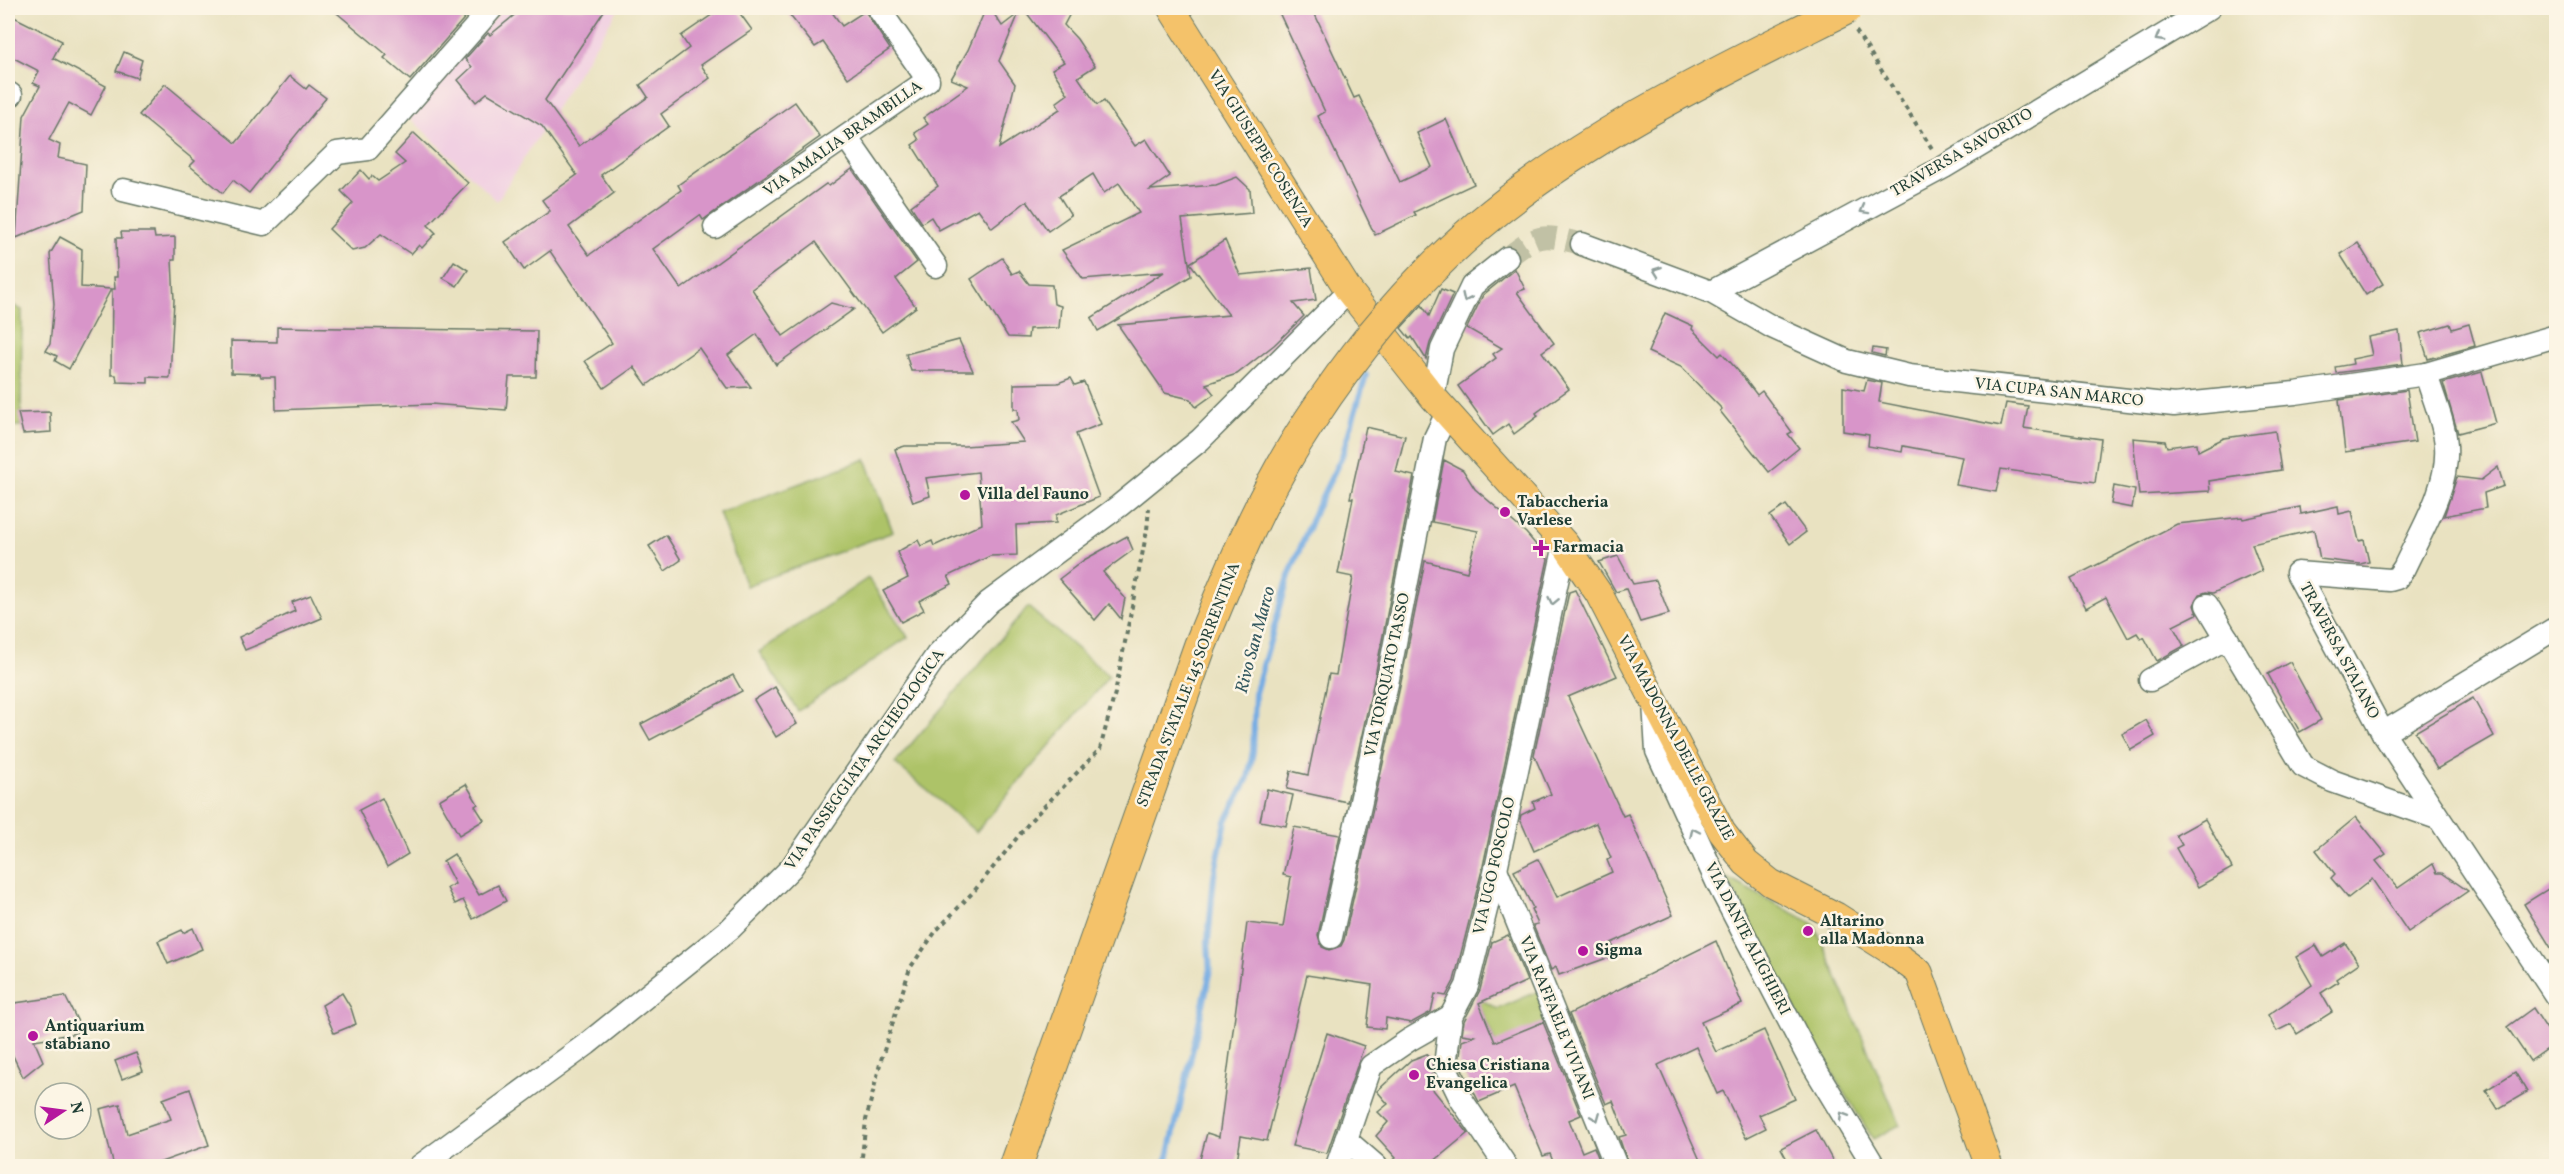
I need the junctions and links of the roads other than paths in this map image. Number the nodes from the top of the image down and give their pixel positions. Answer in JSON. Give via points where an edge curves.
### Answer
{"nodes":[{"id":1,"x":492,"y":8,"type":"edge"},
{"id":2,"x":878,"y":8,"type":"edge"},
{"id":3,"x":1171,"y":8,"type":"edge"},
{"id":4,"x":2209,"y":8,"type":"edge"},
{"id":5,"x":1850,"y":17,"type":"edge"},
{"id":6,"x":846,"y":137,"type":"junction"},
{"id":7,"x":123,"y":190,"type":"dead end"},
{"id":8,"x":716,"y":227,"type":"dead end"},
{"id":9,"x":1582,"y":244,"type":"tunnel mouth"},
{"id":10,"x":1507,"y":258,"type":"tunnel mouth"},
{"id":11,"x":936,"y":266,"type":"dead end"},
{"id":12,"x":1349,"y":291,"type":"junction"},
{"id":13,"x":1711,"y":292,"type":"junction"},
{"id":14,"x":2556,"y":336,"type":"edge"},
{"id":15,"x":2426,"y":374,"type":"junction"},
{"id":16,"x":1440,"y":405,"type":"junction"},
{"id":17,"x":1565,"y":544,"type":"junction"},
{"id":18,"x":2207,"y":605,"type":"dead end"},
{"id":19,"x":2556,"y":628,"type":"edge"},
{"id":20,"x":2227,"y":638,"type":"junction"},
{"id":21,"x":2151,"y":680,"type":"dead end"},
{"id":22,"x":1654,"y":699,"type":"junction"},
{"id":23,"x":2383,"y":733,"type":"junction"},
{"id":24,"x":2437,"y":818,"type":"junction"},
{"id":25,"x":1496,"y":868,"type":"junction"},
{"id":26,"x":1331,"y":937,"type":"dead end"},
{"id":27,"x":2556,"y":996,"type":"edge"},
{"id":28,"x":1451,"y":1016,"type":"junction"},
{"id":29,"x":1346,"y":1140,"type":"junction"},
{"id":30,"x":420,"y":1167,"type":"edge"},
{"id":31,"x":1016,"y":1167,"type":"edge"},
{"id":32,"x":1337,"y":1167,"type":"edge"},
{"id":33,"x":1376,"y":1167,"type":"edge"},
{"id":34,"x":1506,"y":1167,"type":"edge"},
{"id":35,"x":1616,"y":1167,"type":"edge"},
{"id":36,"x":1874,"y":1167,"type":"edge"},
{"id":37,"x":1989,"y":1167,"type":"edge"}],
"edges":[{"from":1,"to":7,"type":"street","via":[[368,149],[338,153],[264,224]]},
{"from":2,"to":6,"type":"street","name":"VIA AMALIA BRAMBILLA","via":[[928,80]]},
{"from":3,"to":12,"type":"main road","name":"VIA GIUSEPPE COSENZA"},
{"from":4,"to":13,"type":"street","name":"TRAVERSA SAVORITO","one_way":true,"via":[[1944,167]]},
{"from":5,"to":31,"type":"highway","name":"STRADA STATALE 145 SORRENTINA","bridge":true,"via":[[1654,107],[1542,177],[1446,257],[1355,355],[1307,424],[1232,568],[1200,646]]},
{"from":6,"to":8,"type":"street","name":"VIA AMALIA BRAMBILLA"},
{"from":6,"to":11,"type":"street"},
{"from":13,"to":9,"type":"street","name":"VIA CUPA SAN MARCO","one_way":true},
{"from":10,"to":16,"type":"street","one_way":true,"via":[[1472,286],[1442,349]]},
{"from":12,"to":16,"type":"main road","name":"VIA MADONNA DELLE GRAZIE"},
{"from":12,"to":30,"type":"street","name":"VIA PASSEGGIATA ARCHEOLOGICA","via":[[1200,440],[989,602],[937,655],[791,868],[731,928],[587,1044]]},
{"from":13,"to":15,"type":"street","name":"VIA CUPA SAN MARCO","via":[[1772,327],[1846,361],[1909,376],[2174,405]]},
{"from":14,"to":15,"type":"street","name":"VIA CUPA SAN MARCO"},
{"from":15,"to":23,"type":"street","name":"TRAVERSA STAIANO","via":[[2446,443],[2446,465],[2436,499],[2404,568],[2397,578],[2390,580],[2297,573]]},
{"from":16,"to":17,"type":"main road","name":"VIA MADONNA DELLE GRAZIE"},
{"from":16,"to":26,"type":"street","name":"VIA TORQUATO TASSO","via":[[1388,679]]},
{"from":17,"to":22,"type":"main road","name":"VIA MADONNA DELLE GRAZIE","via":[[1599,594]]},
{"from":17,"to":25,"type":"street","name":"VIA UGO FOSCOLO","one_way":true},
{"from":18,"to":20,"type":"street"},
{"from":19,"to":23,"type":"street"},
{"from":20,"to":21,"type":"street"},
{"from":20,"to":24,"type":"street","via":[[2302,766],[2332,781]]},
{"from":36,"to":22,"type":"street","name":"VIA DANTE ALIGHIERI","one_way":true,"via":[[1807,1055],[1717,882],[1657,751]]},
{"from":22,"to":37,"type":"main road","name":"VIA MADONNA DELLE GRAZIE","via":[[1722,832],[1746,863],[1771,884],[1836,916],[1919,972]]},
{"from":23,"to":24,"type":"street","name":"TRAVERSA STAIANO"},
{"from":24,"to":27,"type":"street","name":"TRAVERSA STAIANO"},
{"from":25,"to":28,"type":"street","name":"VIA UGO FOSCOLO","via":[[1467,986]]},
{"from":25,"to":35,"type":"street","name":"VIA RAFFAELE VIVIANI","one_way":true},
{"from":28,"to":29,"type":"street","via":[[1371,1066]]},
{"from":28,"to":34,"type":"street","via":[[1445,1066],[1461,1100]]},
{"from":29,"to":32,"type":"street"},
{"from":29,"to":33,"type":"street"}]}
